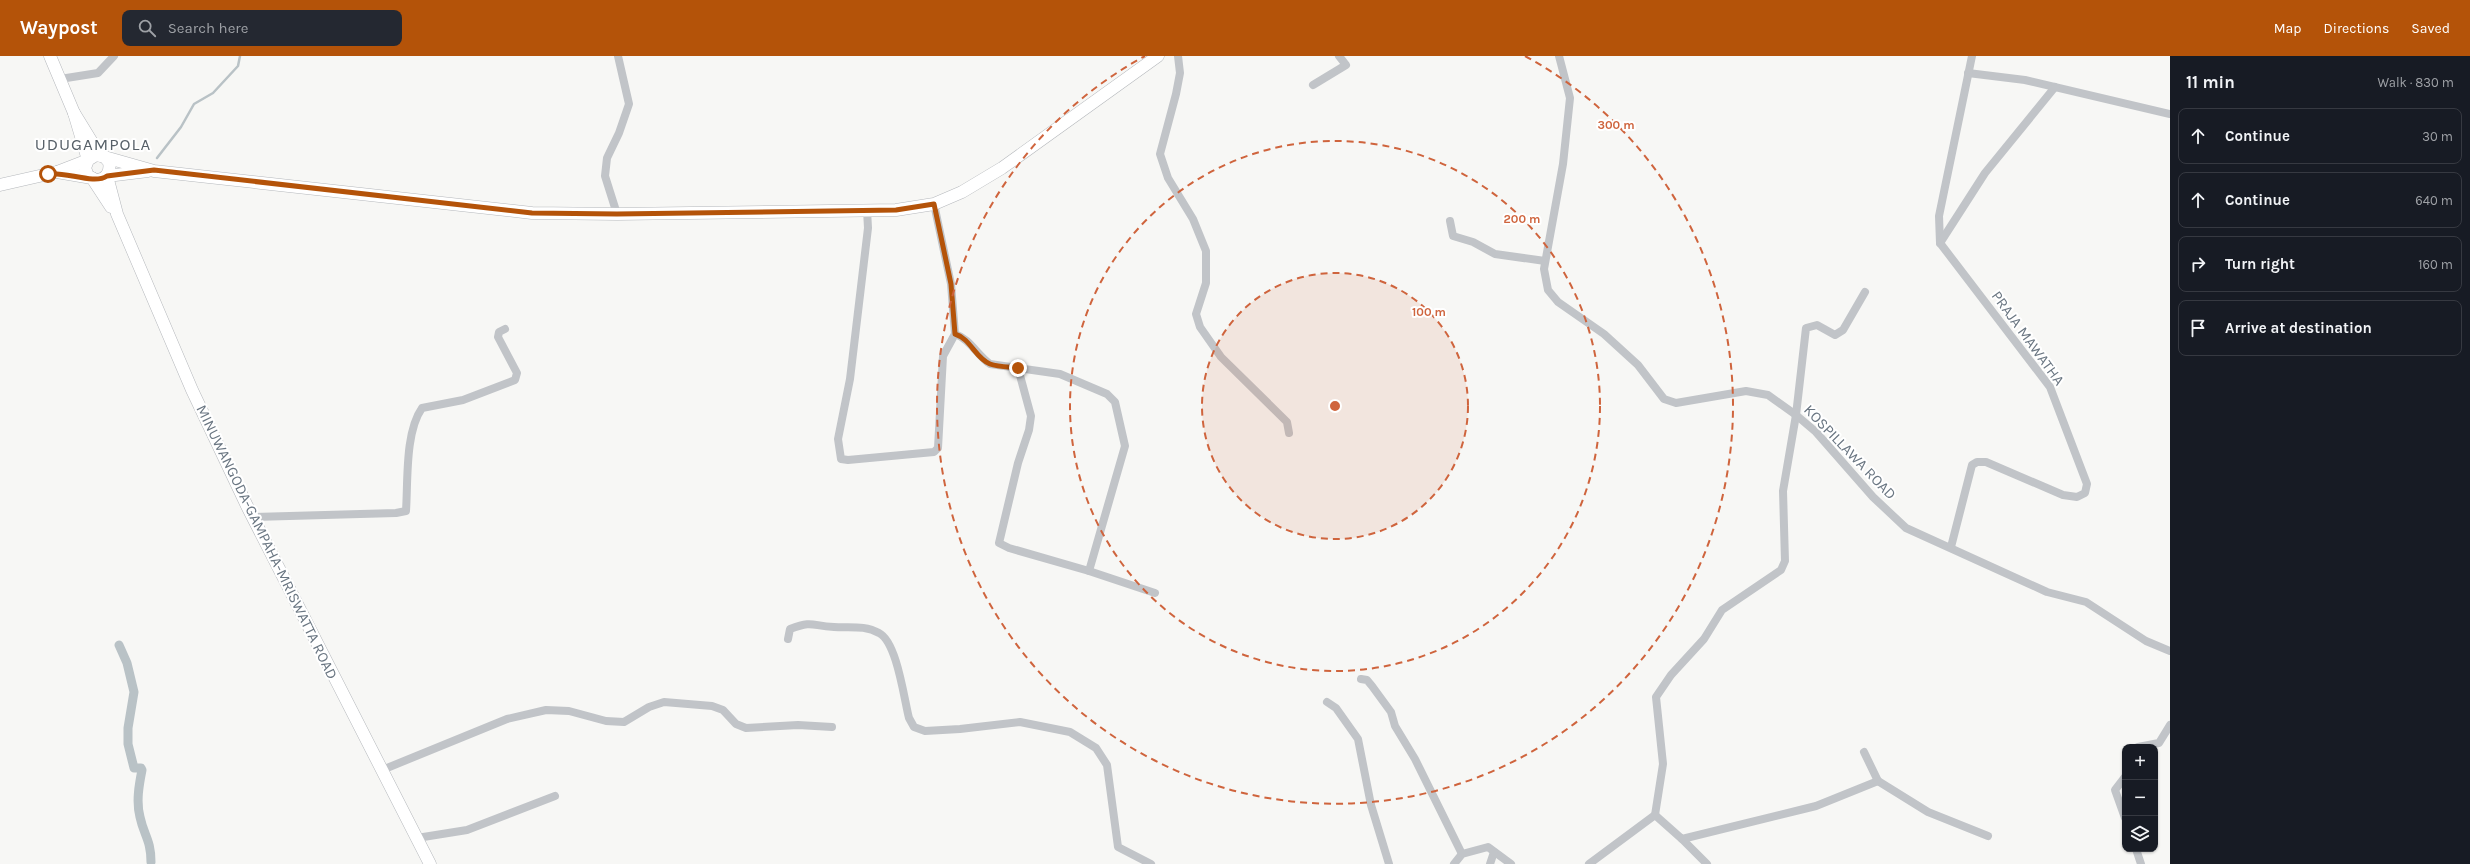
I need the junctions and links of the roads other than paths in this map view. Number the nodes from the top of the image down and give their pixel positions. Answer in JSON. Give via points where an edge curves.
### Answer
{"nodes":[{"id":1,"x":50,"y":56,"type":"edge"},
{"id":2,"x":114,"y":56,"type":"edge"},
{"id":3,"x":618,"y":56,"type":"edge"},
{"id":4,"x":1158,"y":56,"type":"edge"},
{"id":5,"x":1178,"y":56,"type":"edge"},
{"id":6,"x":1339,"y":56,"type":"edge"},
{"id":7,"x":1559,"y":56,"type":"edge"},
{"id":8,"x":1972,"y":56,"type":"edge"},
{"id":9,"x":1968,"y":73,"type":"junction"},
{"id":10,"x":60,"y":79,"type":"junction"},
{"id":11,"x":1313,"y":85,"type":"dead end"},
{"id":12,"x":2055,"y":87,"type":"junction"},
{"id":13,"x":74,"y":113,"type":"junction"},
{"id":14,"x":2170,"y":114,"type":"edge"},
{"id":15,"x":101,"y":156,"type":"junction"},
{"id":16,"x":88,"y":160,"type":"junction"},
{"id":17,"x":154,"y":170,"type":"junction"},
{"id":18,"x":57,"y":172,"type":"junction"},
{"id":19,"x":107,"y":176,"type":"junction"},
{"id":20,"x":92,"y":178,"type":"junction"},
{"id":21,"x":0,"y":185,"type":"edge"},
{"id":22,"x":934,"y":204,"type":"junction"},
{"id":23,"x":867,"y":210,"type":"junction"},
{"id":24,"x":117,"y":214,"type":"junction"},
{"id":25,"x":617,"y":214,"type":"junction"},
{"id":26,"x":1450,"y":221,"type":"dead end"},
{"id":27,"x":1940,"y":243,"type":"junction"},
{"id":28,"x":1545,"y":261,"type":"junction"},
{"id":29,"x":1865,"y":292,"type":"dead end"},
{"id":30,"x":505,"y":329,"type":"dead end"},
{"id":31,"x":955,"y":334,"type":"junction"},
{"id":32,"x":1018,"y":368,"type":"junction"},
{"id":33,"x":1796,"y":415,"type":"junction"},
{"id":34,"x":1289,"y":433,"type":"dead end"},
{"id":35,"x":253,"y":517,"type":"junction"},
{"id":36,"x":1951,"y":547,"type":"junction"},
{"id":37,"x":1089,"y":571,"type":"junction"},
{"id":38,"x":1155,"y":593,"type":"dead end"},
{"id":39,"x":788,"y":639,"type":"dead end"},
{"id":40,"x":2170,"y":651,"type":"edge"},
{"id":41,"x":1361,"y":679,"type":"dead end"},
{"id":42,"x":1327,"y":702,"type":"dead end"},
{"id":43,"x":2170,"y":726,"type":"edge"},
{"id":44,"x":832,"y":727,"type":"dead end"},
{"id":45,"x":2154,"y":744,"type":"edge"},
{"id":46,"x":1864,"y":752,"type":"dead end"},
{"id":47,"x":382,"y":770,"type":"junction"},
{"id":48,"x":2123,"y":780,"type":"edge"},
{"id":49,"x":1878,"y":781,"type":"junction"},
{"id":50,"x":555,"y":796,"type":"dead end"},
{"id":51,"x":1655,"y":815,"type":"junction"},
{"id":52,"x":2124,"y":816,"type":"edge"},
{"id":53,"x":1988,"y":836,"type":"dead end"},
{"id":54,"x":416,"y":838,"type":"junction"},
{"id":55,"x":1682,"y":839,"type":"junction"},
{"id":56,"x":1494,"y":852,"type":"junction"},
{"id":57,"x":2137,"y":852,"type":"edge"},
{"id":58,"x":1462,"y":854,"type":"junction"},
{"id":59,"x":430,"y":864,"type":"edge"},
{"id":60,"x":1151,"y":864,"type":"edge"},
{"id":61,"x":1389,"y":864,"type":"edge"},
{"id":62,"x":1454,"y":864,"type":"edge"},
{"id":63,"x":1490,"y":864,"type":"edge"},
{"id":64,"x":1511,"y":864,"type":"edge"},
{"id":65,"x":1589,"y":864,"type":"edge"},
{"id":66,"x":1707,"y":864,"type":"edge"},
{"id":67,"x":2141,"y":864,"type":"edge"}],
"edges":[{"from":1,"to":10,"type":"main road"},
{"from":2,"to":10,"type":"street","via":[[98,73]]},
{"from":3,"to":25,"type":"street","via":[[629,104],[620,133],[608,158],[605,176]]},
{"from":4,"to":22,"type":"main road","via":[[1002,168],[962,192]]},
{"from":5,"to":34,"type":"street","via":[[1180,73],[1160,154],[1168,178],[1193,219],[1206,251],[1206,283],[1196,314],[1200,327],[1221,357],[1287,422]]},
{"from":6,"to":11,"type":"street","via":[[1346,65]]},
{"from":7,"to":28,"type":"street","name":"KOSPILLAWA ROAD","via":[[1570,98],[1563,164]]},
{"from":8,"to":9,"type":"street"},
{"from":9,"to":12,"type":"street","via":[[2026,80]]},
{"from":9,"to":27,"type":"street","via":[[1939,216]]},
{"from":10,"to":13,"type":"main road"},
{"from":12,"to":14,"type":"street"},
{"from":12,"to":27,"type":"street","via":[[1986,173]]},
{"from":13,"to":15,"type":"main road"},
{"from":13,"to":16,"type":"main road"},
{"from":15,"to":16,"type":"main road"},
{"from":15,"to":17,"type":"main road"},
{"from":15,"to":19,"type":"main road","via":[[106,158],[110,167]]},
{"from":16,"to":18,"type":"main road"},
{"from":16,"to":20,"type":"main road","via":[[85,168]]},
{"from":17,"to":19,"type":"main road"},
{"from":17,"to":25,"type":"main road","via":[[532,213]]},
{"from":18,"to":20,"type":"main road"},
{"from":18,"to":21,"type":"main road"},
{"from":19,"to":20,"type":"main road","via":[[100,180]]},
{"from":19,"to":24,"type":"main road","name":"MINUWANGODA-GAMPAHA-MRISWATTA ROAD"},
{"from":20,"to":24,"type":"main road","name":"MINUWANGODA-GAMPAHA-MRISWATTA ROAD"},
{"from":22,"to":23,"type":"main road","via":[[896,210]]},
{"from":22,"to":31,"type":"street","via":[[951,284]]},
{"from":23,"to":25,"type":"main road"},
{"from":23,"to":31,"type":"street","via":[[868,228],[850,379],[838,439],[841,458],[848,460],[907,455],[934,452],[938,448],[943,356]]},
{"from":24,"to":35,"type":"main road","name":"MINUWANGODA-GAMPAHA-MRISWATTA ROAD","via":[[189,383]]},
{"from":26,"to":28,"type":"street","via":[[1452,236],[1473,242],[1495,254]]},
{"from":27,"to":36,"type":"street","name":"PRAJA MAWATHA","via":[[2050,387],[2087,484],[2085,493],[2077,497],[2063,495],[1986,462],[1977,462],[1972,465]]},
{"from":28,"to":33,"type":"street","name":"KOSPILLAWA ROAD","via":[[1548,290],[1558,302],[1604,334],[1638,366],[1664,399],[1676,403],[1746,391],[1768,395]]},
{"from":29,"to":33,"type":"street","via":[[1839,334],[1835,335],[1817,325],[1806,328]]},
{"from":30,"to":35,"type":"street","via":[[499,332],[498,337],[518,373],[515,380],[463,400],[422,408],[416,416],[411,436],[406,511],[389,514]]},
{"from":31,"to":32,"type":"street","via":[[963,336],[982,359],[990,364]]},
{"from":32,"to":37,"type":"street","via":[[1031,416],[999,543]]},
{"from":32,"to":37,"type":"street","via":[[1060,374],[1107,394],[1115,402],[1125,446]]},
{"from":33,"to":36,"type":"street","name":"KOSPILLAWA ROAD","via":[[1816,432],[1873,497],[1906,528]]},
{"from":33,"to":51,"type":"street","via":[[1783,491],[1785,562],[1774,577],[1722,610],[1704,639],[1671,675],[1656,697],[1662,764]]},
{"from":35,"to":47,"type":"main road","name":"MINUWANGODA-GAMPAHA-MRISWATTA ROAD"},
{"from":36,"to":40,"type":"street","name":"KOSPILLAWA ROAD","via":[[2047,592],[2086,602],[2146,641]]},
{"from":37,"to":38,"type":"street"},
{"from":39,"to":60,"type":"street","via":[[790,629],[808,622],[833,627],[863,627],[881,633],[892,648],[909,718],[914,727],[925,731],[1020,722],[1070,732],[1096,748],[1107,765],[1118,847]]},
{"from":41,"to":58,"type":"street","via":[[1372,686],[1391,712],[1395,726],[1415,759]]},
{"from":42,"to":61,"type":"street","via":[[1336,708],[1358,739],[1371,806]]},
{"from":43,"to":45,"type":"street","via":[[2159,743]]},
{"from":44,"to":47,"type":"street","via":[[798,725],[746,728],[736,724],[723,710],[712,706],[664,702],[649,707],[624,722],[570,711],[546,710],[507,719]]},
{"from":46,"to":49,"type":"street"},
{"from":47,"to":54,"type":"main road","name":"MINUWANGODA-GAMPAHA-MRISWATTA ROAD"},
{"from":48,"to":52,"type":"street","via":[[2115,790]]},
{"from":49,"to":53,"type":"street","via":[[1928,812]]},
{"from":49,"to":55,"type":"street","via":[[1816,806]]},
{"from":50,"to":54,"type":"street","via":[[467,830]]},
{"from":51,"to":55,"type":"street"},
{"from":51,"to":65,"type":"street"},
{"from":54,"to":59,"type":"main road","name":"MINUWANGODA-GAMPAHA-MRISWATTA ROAD"},
{"from":55,"to":66,"type":"street"},
{"from":56,"to":58,"type":"street","via":[[1488,847]]},
{"from":56,"to":63,"type":"street"},
{"from":56,"to":64,"type":"street"},
{"from":57,"to":67,"type":"street"},
{"from":58,"to":62,"type":"street"}]}
